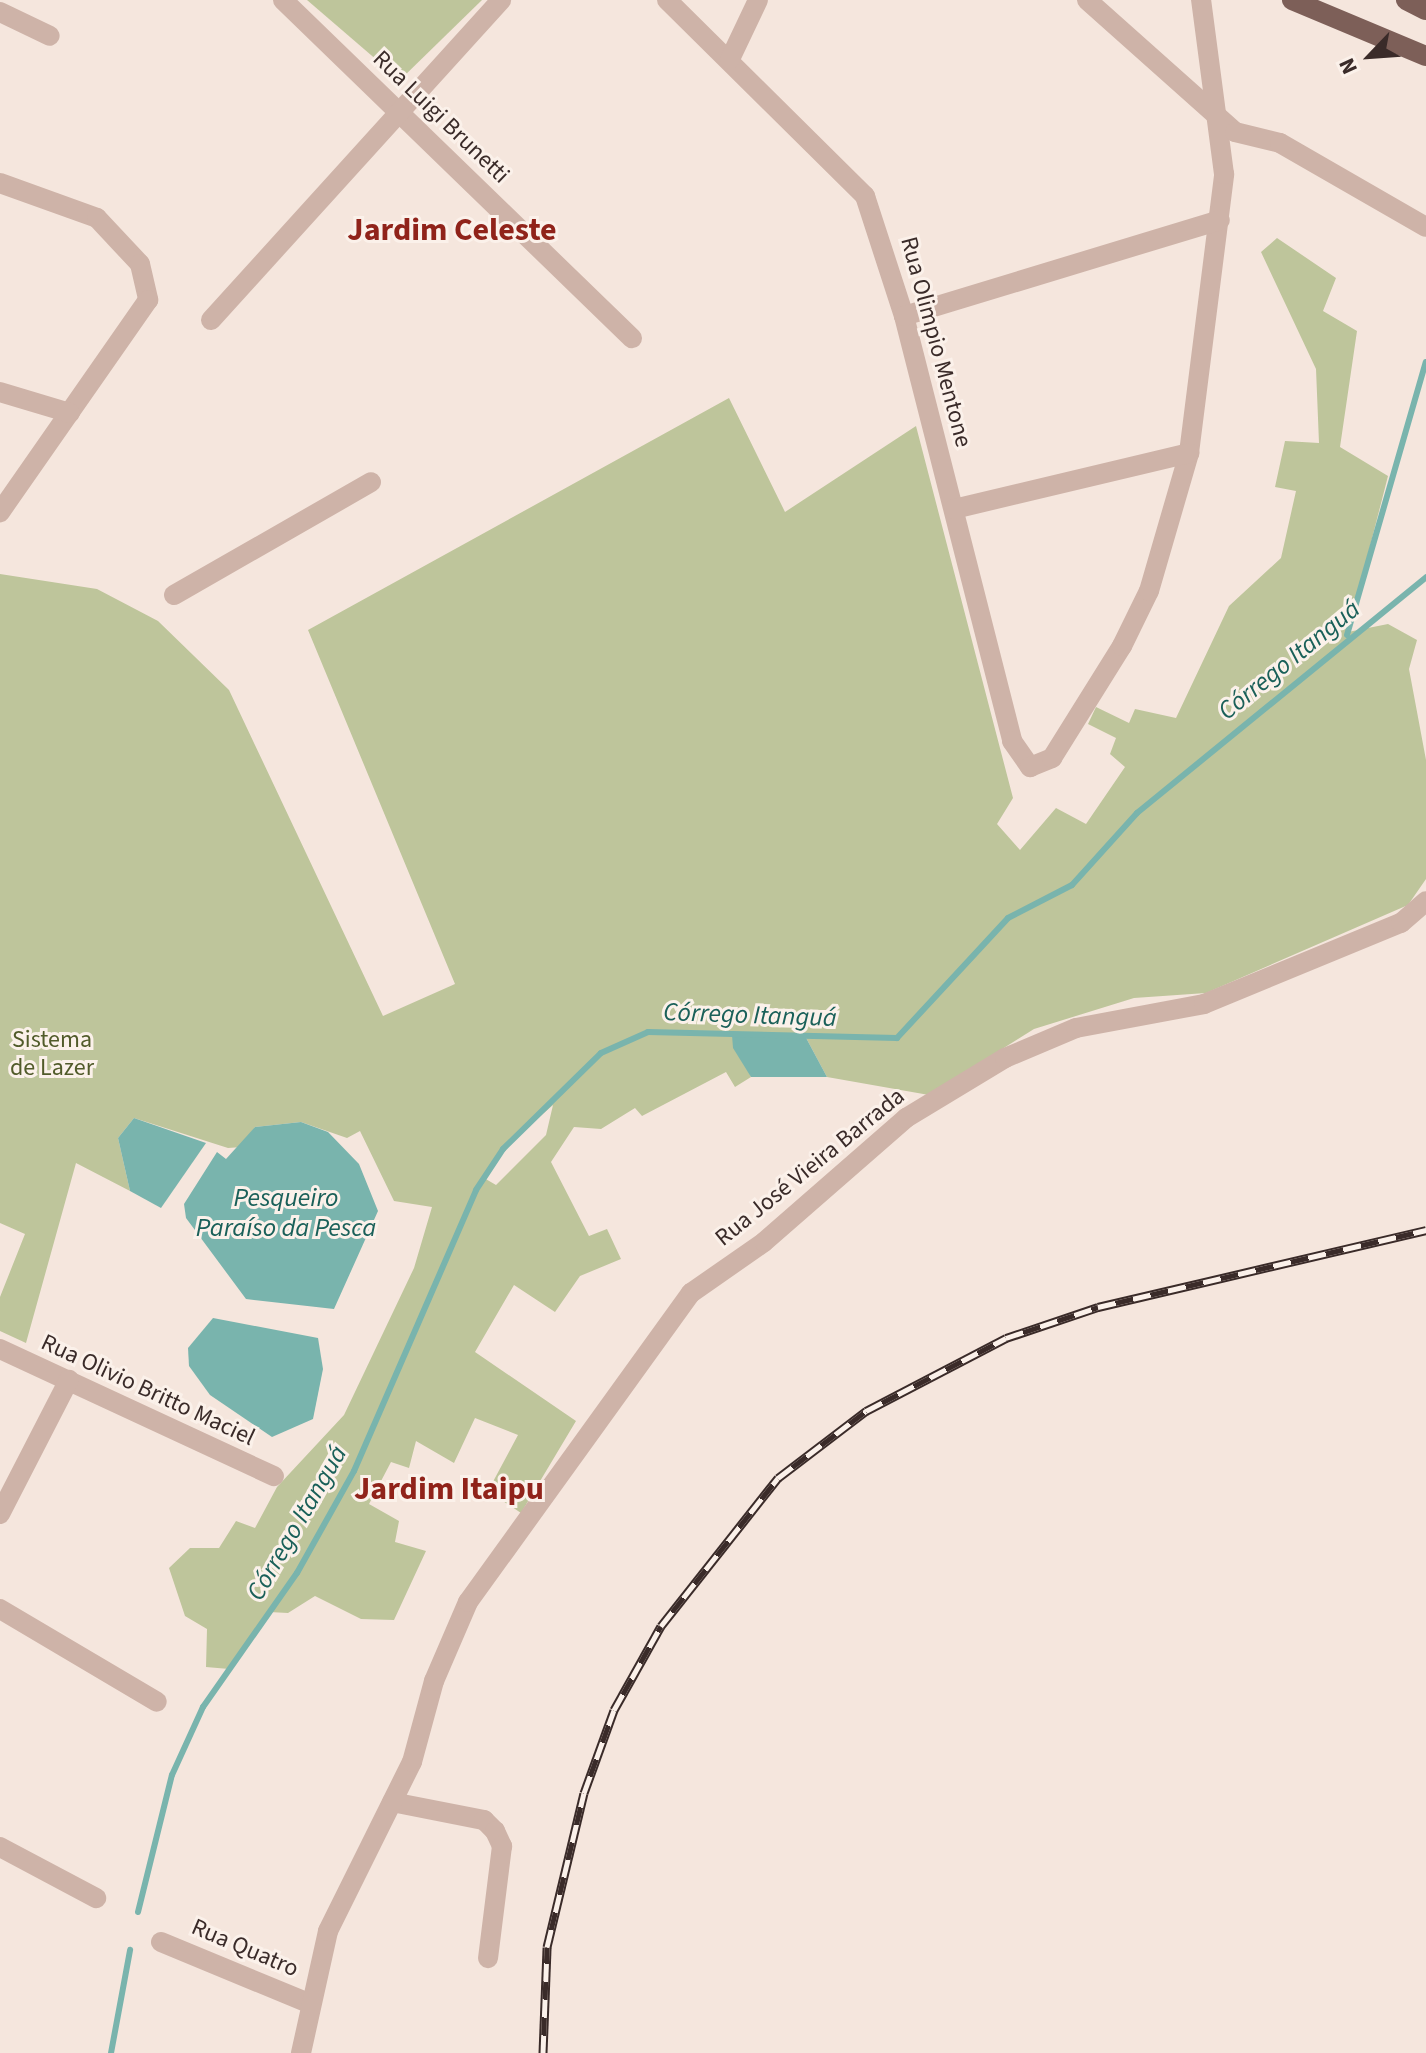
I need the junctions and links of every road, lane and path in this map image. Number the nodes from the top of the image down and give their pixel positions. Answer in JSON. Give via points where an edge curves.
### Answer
{"nodes":[{"id":1,"x":283,"y":0,"type":"edge"},
{"id":2,"x":501,"y":0,"type":"edge"},
{"id":3,"x":667,"y":0,"type":"edge"},
{"id":4,"x":758,"y":0,"type":"edge"},
{"id":5,"x":1087,"y":0,"type":"edge"},
{"id":6,"x":1201,"y":0,"type":"edge"},
{"id":7,"x":1292,"y":0,"type":"edge"},
{"id":8,"x":1406,"y":0,"type":"edge"},
{"id":9,"x":1426,"y":10,"type":"edge"},
{"id":10,"x":0,"y":12,"type":"edge"},
{"id":11,"x":50,"y":36,"type":"dead end"},
{"id":12,"x":1426,"y":56,"type":"edge"},
{"id":13,"x":730,"y":59,"type":"junction"},
{"id":14,"x":1212,"y":110,"type":"junction"},
{"id":15,"x":398,"y":112,"type":"junction"},
{"id":16,"x":0,"y":183,"type":"edge"},
{"id":17,"x":1220,"y":220,"type":"junction"},
{"id":18,"x":1426,"y":227,"type":"edge"},
{"id":19,"x":904,"y":316,"type":"junction"},
{"id":20,"x":211,"y":320,"type":"dead end"},
{"id":21,"x":632,"y":338,"type":"dead end"},
{"id":22,"x":0,"y":392,"type":"edge"},
{"id":23,"x":70,"y":413,"type":"junction"},
{"id":24,"x":1189,"y":453,"type":"junction"},
{"id":25,"x":371,"y":482,"type":"dead end"},
{"id":26,"x":954,"y":509,"type":"junction"},
{"id":27,"x":0,"y":512,"type":"edge"},
{"id":28,"x":174,"y":595,"type":"dead end"},
{"id":29,"x":1426,"y":901,"type":"edge"},
{"id":30,"x":0,"y":1349,"type":"edge"},
{"id":31,"x":69,"y":1380,"type":"junction"},
{"id":32,"x":274,"y":1476,"type":"dead end"},
{"id":33,"x":0,"y":1514,"type":"edge"},
{"id":34,"x":0,"y":1609,"type":"edge"},
{"id":35,"x":157,"y":1702,"type":"dead end"},
{"id":36,"x":392,"y":1802,"type":"junction"},
{"id":37,"x":0,"y":1847,"type":"edge"},
{"id":38,"x":96,"y":1898,"type":"dead end"},
{"id":39,"x":161,"y":1942,"type":"dead end"},
{"id":40,"x":488,"y":1958,"type":"dead end"},
{"id":41,"x":308,"y":2003,"type":"junction"},
{"id":42,"x":301,"y":2053,"type":"edge"}],
"edges":[{"from":1,"to":15,"type":"street","name":"Rua Luigi Brunetti"},
{"from":2,"to":15,"type":"street"},
{"from":3,"to":13,"type":"street","name":"Rua Olimpio Mentone"},
{"from":4,"to":13,"type":"street"},
{"from":5,"to":14,"type":"street"},
{"from":6,"to":14,"type":"street"},
{"from":7,"to":12,"type":"main road"},
{"from":8,"to":9,"type":"main road"},
{"from":10,"to":11,"type":"street"},
{"from":13,"to":19,"type":"street","name":"Rua Olimpio Mentone","via":[[865,196]]},
{"from":14,"to":17,"type":"street","via":[[1222,147]]},
{"from":14,"to":18,"type":"street","via":[[1235,132],[1280,143]]},
{"from":15,"to":20,"type":"street"},
{"from":15,"to":21,"type":"street","name":"Rua Luigi Brunetti"},
{"from":16,"to":23,"type":"street","via":[[97,218],[140,264],[148,300]]},
{"from":17,"to":19,"type":"street"},
{"from":17,"to":24,"type":"street"},
{"from":19,"to":26,"type":"street","name":"Rua Olimpio Mentone"},
{"from":22,"to":23,"type":"street"},
{"from":23,"to":27,"type":"street"},
{"from":24,"to":26,"type":"street"},
{"from":24,"to":26,"type":"street","name":"Rua Olimpio Mentone","via":[[1149,591],[1122,646],[1052,758],[1030,767],[1012,741]]},
{"from":25,"to":28,"type":"street"},
{"from":29,"to":36,"type":"street","name":"Rua José Vieira Barrada","via":[[1401,923],[1204,1004],[1076,1028],[1005,1058],[906,1118],[764,1242],[691,1293],[468,1602],[434,1681],[412,1762]]},
{"from":30,"to":31,"type":"street","name":"Rua Olivio Britto Maciel"},
{"from":31,"to":32,"type":"street","name":"Rua Olivio Britto Maciel"},
{"from":31,"to":33,"type":"street"},
{"from":34,"to":35,"type":"street"},
{"from":36,"to":40,"type":"street","via":[[484,1820],[495,1831],[502,1846]]},
{"from":36,"to":41,"type":"street","name":"Rua José Vieira Barrada","via":[[328,1931]]},
{"from":37,"to":38,"type":"street"},
{"from":39,"to":41,"type":"street","name":"Rua Quatro"},
{"from":41,"to":42,"type":"street","name":"Rua José Vieira Barrada"}]}
